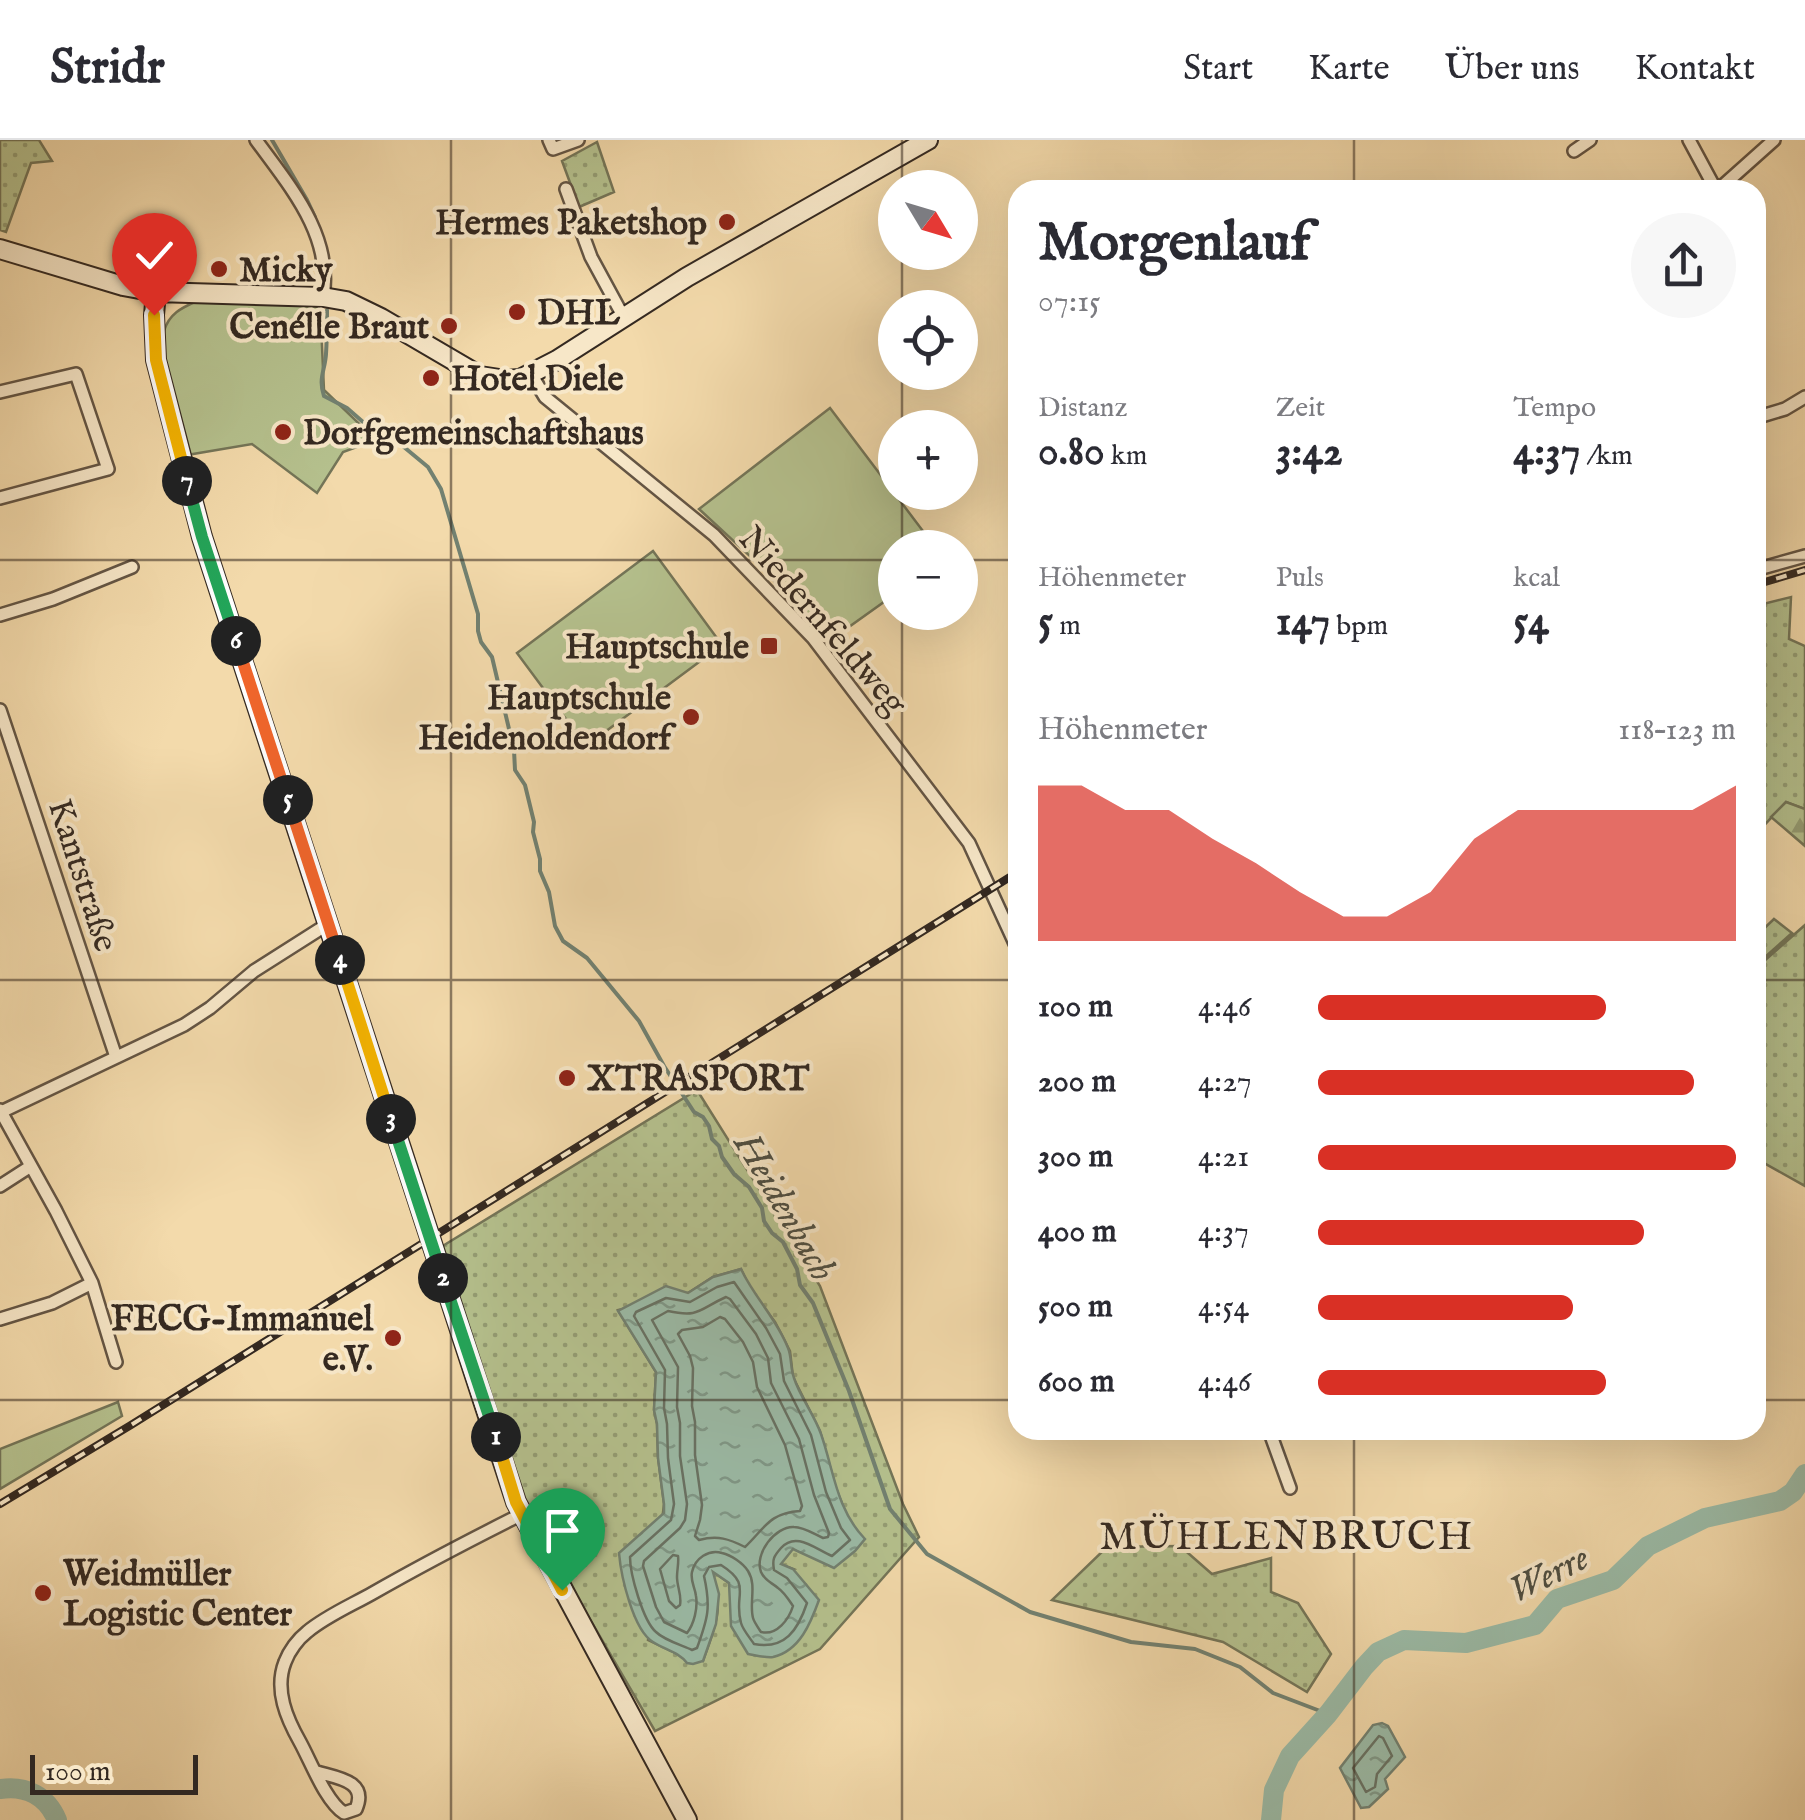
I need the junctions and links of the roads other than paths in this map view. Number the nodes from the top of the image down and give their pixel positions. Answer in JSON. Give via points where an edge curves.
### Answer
{"nodes":[{"id":1,"x":256,"y":140,"type":"edge"},
{"id":2,"x":578,"y":140,"type":"edge"},
{"id":3,"x":928,"y":140,"type":"edge"},
{"id":4,"x":1590,"y":140,"type":"edge"},
{"id":5,"x":1689,"y":140,"type":"edge"},
{"id":6,"x":1774,"y":140,"type":"edge"},
{"id":7,"x":551,"y":144,"type":"edge"},
{"id":8,"x":1574,"y":152,"type":"dead end"},
{"id":9,"x":1711,"y":180,"type":"edge"},
{"id":10,"x":1728,"y":180,"type":"edge"},
{"id":11,"x":566,"y":189,"type":"dead end"},
{"id":12,"x":0,"y":249,"type":"edge"},
{"id":13,"x":156,"y":292,"type":"junction"},
{"id":14,"x":323,"y":297,"type":"junction"},
{"id":15,"x":623,"y":316,"type":"junction"},
{"id":16,"x":530,"y":374,"type":"junction"},
{"id":17,"x":0,"y":392,"type":"edge"},
{"id":18,"x":1805,"y":397,"type":"edge"},
{"id":19,"x":1766,"y":414,"type":"edge"},
{"id":20,"x":0,"y":498,"type":"edge"},
{"id":21,"x":1805,"y":556,"type":"edge"},
{"id":22,"x":132,"y":566,"type":"dead end"},
{"id":23,"x":1766,"y":567,"type":"edge"},
{"id":24,"x":0,"y":616,"type":"edge"},
{"id":25,"x":0,"y":710,"type":"edge"},
{"id":26,"x":328,"y":924,"type":"junction"},
{"id":27,"x":1008,"y":928,"type":"edge"},
{"id":28,"x":116,"y":1057,"type":"junction"},
{"id":29,"x":1,"y":1111,"type":"edge"},
{"id":30,"x":31,"y":1166,"type":"junction"},
{"id":31,"x":0,"y":1186,"type":"edge"},
{"id":32,"x":92,"y":1284,"type":"junction"},
{"id":33,"x":0,"y":1318,"type":"edge"},
{"id":34,"x":116,"y":1362,"type":"dead end"},
{"id":35,"x":1273,"y":1440,"type":"edge"},
{"id":36,"x":1290,"y":1488,"type":"dead end"},
{"id":37,"x":522,"y":1514,"type":"junction"},
{"id":38,"x":317,"y":1772,"type":"dead end"},
{"id":39,"x":687,"y":1820,"type":"edge"}],
"edges":[{"from":1,"to":14,"type":"street","via":[[302,192],[324,259]]},
{"from":2,"to":7,"type":"street"},
{"from":3,"to":15,"type":"street"},
{"from":4,"to":8,"type":"street"},
{"from":5,"to":9,"type":"street"},
{"from":6,"to":10,"type":"street"},
{"from":11,"to":15,"type":"street"},
{"from":12,"to":13,"type":"street"},
{"from":13,"to":14,"type":"street"},
{"from":13,"to":26,"type":"street","via":[[156,360],[197,518]]},
{"from":14,"to":16,"type":"street","via":[[381,318],[480,376],[513,380]]},
{"from":15,"to":16,"type":"street"},
{"from":16,"to":27,"type":"street","name":"Niedernfeldweg","via":[[545,397],[714,535],[813,638],[969,843]]},
{"from":17,"to":20,"type":"street","via":[[76,374],[108,469]]},
{"from":18,"to":19,"type":"street"},
{"from":21,"to":23,"type":"street"},
{"from":22,"to":24,"type":"street"},
{"from":25,"to":28,"type":"street","name":"Kantstraße"},
{"from":26,"to":28,"type":"street","via":[[184,1025]]},
{"from":26,"to":37,"type":"street"},
{"from":28,"to":29,"type":"street"},
{"from":29,"to":30,"type":"street"},
{"from":30,"to":31,"type":"street"},
{"from":30,"to":32,"type":"street"},
{"from":32,"to":33,"type":"street"},
{"from":32,"to":34,"type":"street"},
{"from":35,"to":36,"type":"street"},
{"from":37,"to":38,"type":"street","via":[[337,1613],[296,1643],[282,1674],[282,1703]]},
{"from":37,"to":39,"type":"street"}]}
